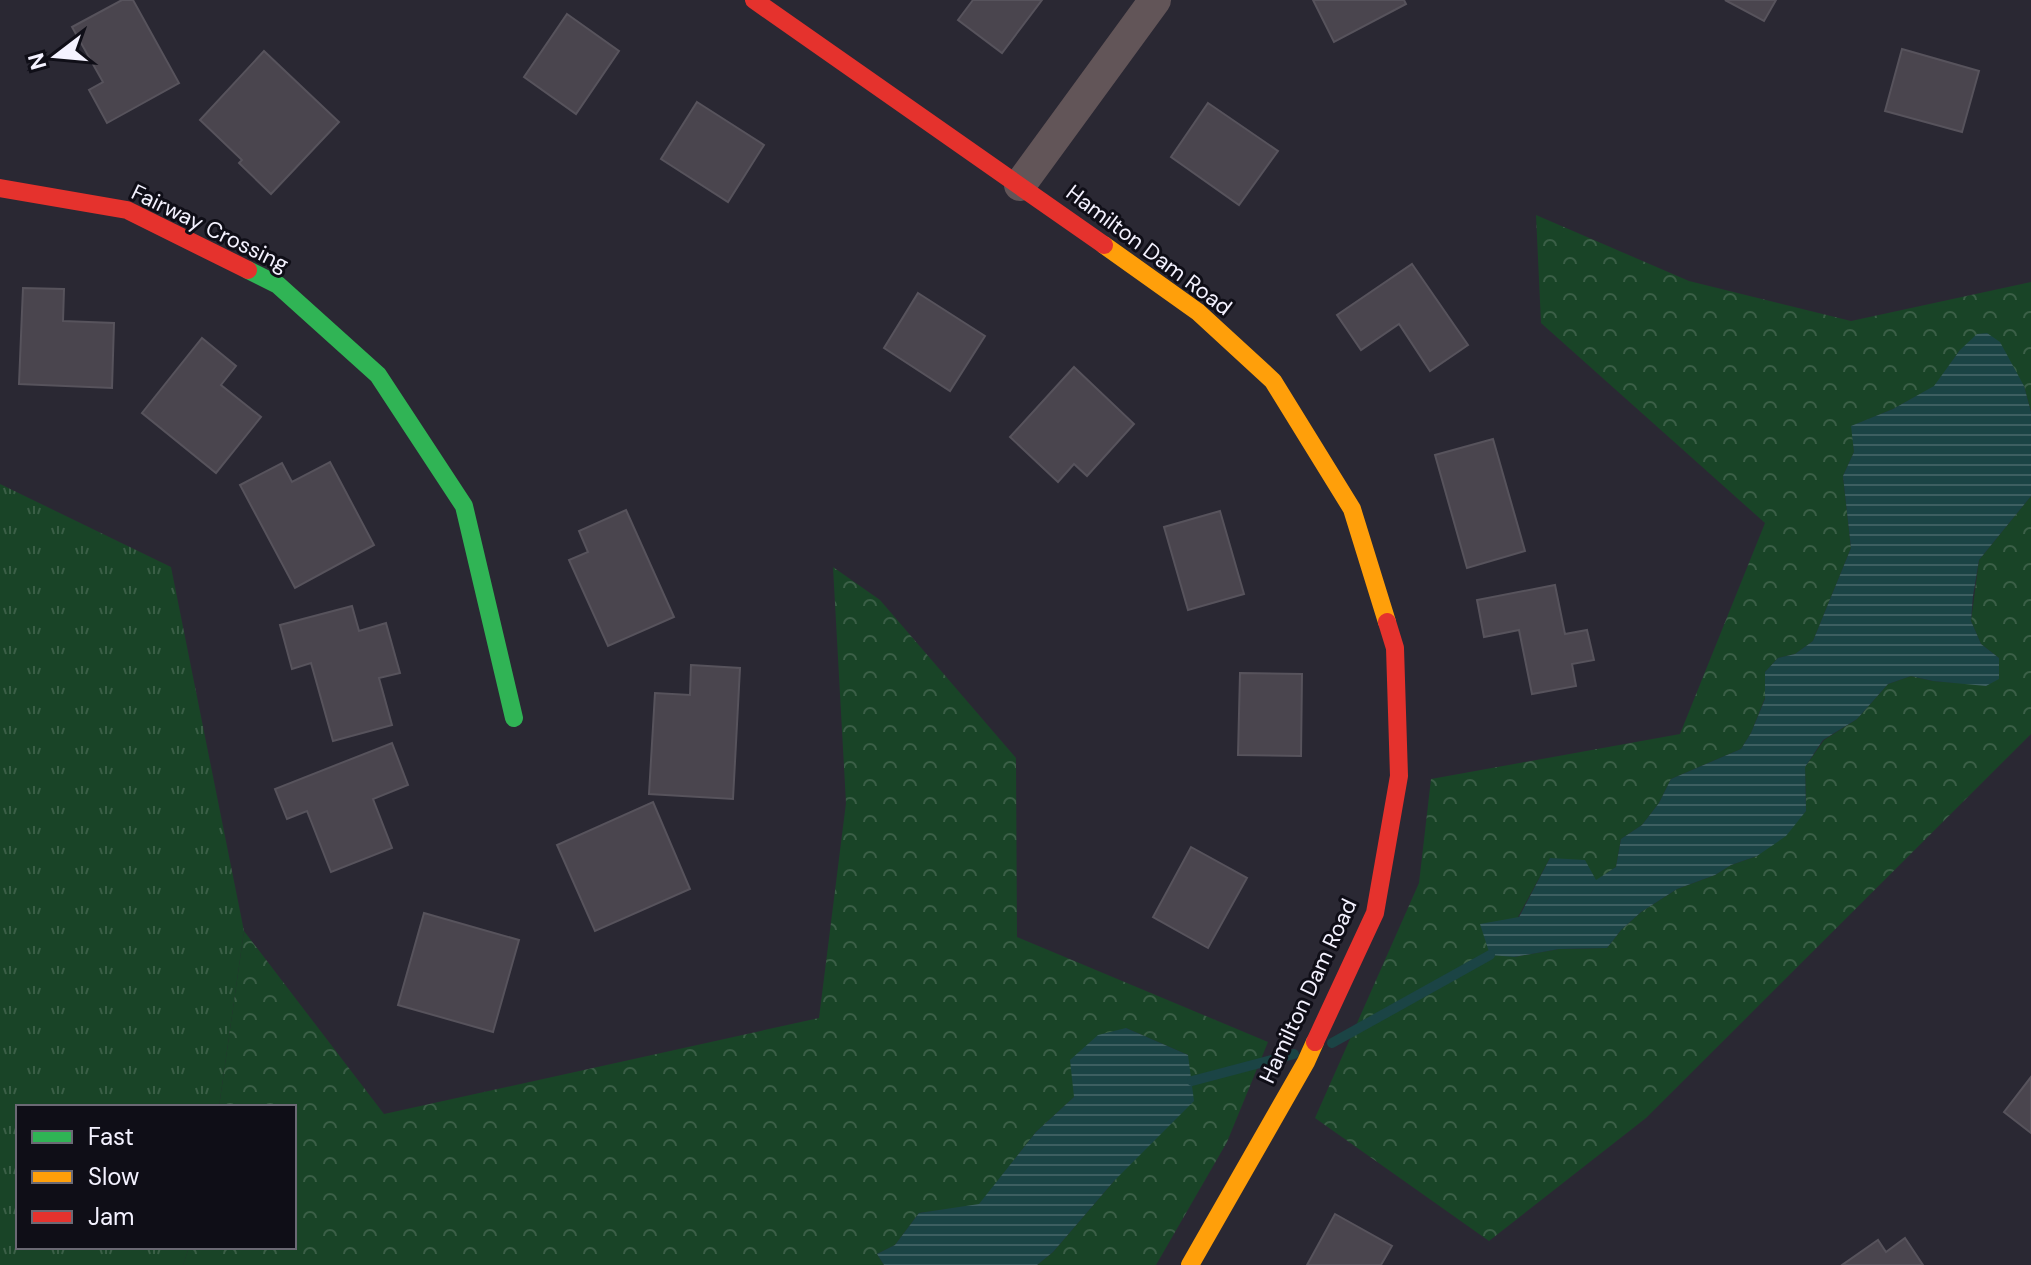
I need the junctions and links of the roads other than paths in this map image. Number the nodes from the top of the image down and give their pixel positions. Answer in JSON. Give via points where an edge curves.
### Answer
{"nodes":[{"id":1,"x":754,"y":0,"type":"edge"},
{"id":2,"x":1155,"y":0,"type":"edge"},
{"id":3,"x":1020,"y":185,"type":"junction"},
{"id":4,"x":0,"y":188,"type":"edge"},
{"id":5,"x":514,"y":718,"type":"dead end"},
{"id":6,"x":1190,"y":1265,"type":"edge"}],
"edges":[{"from":1,"to":3,"type":"street","name":"Hamilton Dam Road"},
{"from":2,"to":3,"type":"street"},
{"from":3,"to":6,"type":"street","name":"Hamilton Dam Road","via":[[1198,312],[1273,381],[1352,509],[1395,648],[1399,776],[1375,913],[1306,1062]]},
{"from":4,"to":5,"type":"street","name":"Fairway Crossing","via":[[127,210],[278,285],[378,375],[464,506]]}]}
